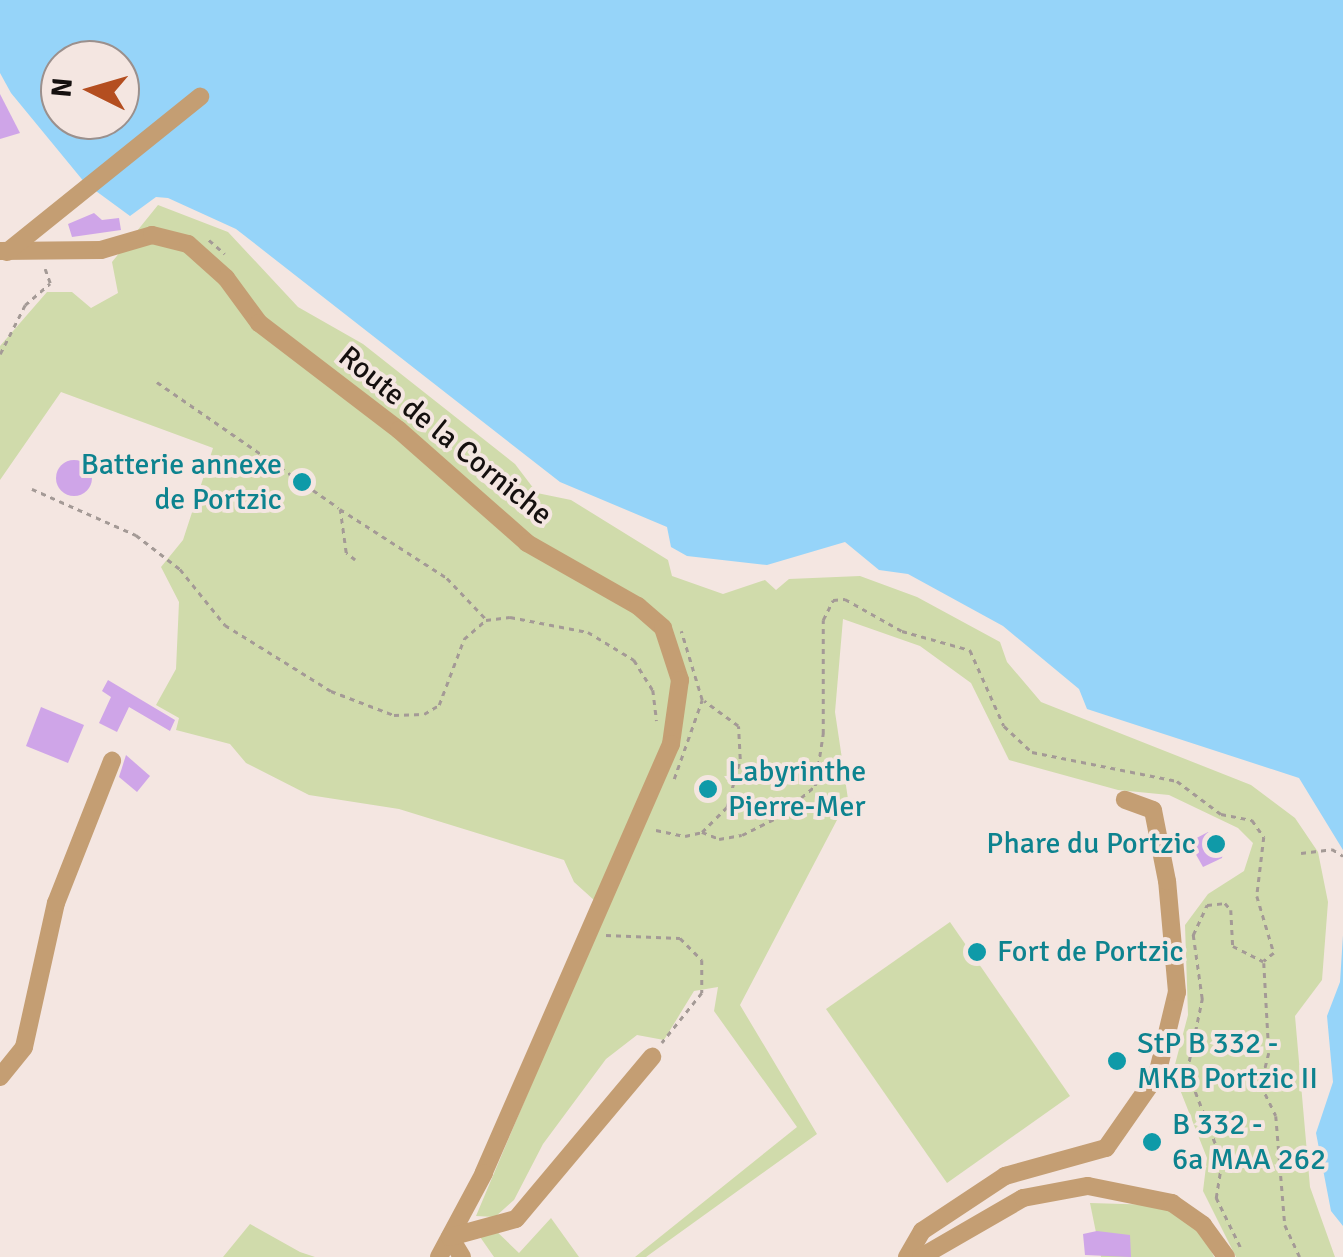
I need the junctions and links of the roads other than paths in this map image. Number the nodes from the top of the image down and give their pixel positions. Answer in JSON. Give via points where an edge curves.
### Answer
{"nodes":[{"id":1,"x":200,"y":97,"type":"dead end"},
{"id":2,"x":3,"y":251,"type":"edge"},
{"id":3,"x":112,"y":761,"type":"dead end"},
{"id":4,"x":1125,"y":800,"type":"dead end"},
{"id":5,"x":652,"y":1056,"type":"road end"},
{"id":6,"x":0,"y":1077,"type":"edge"},
{"id":7,"x":450,"y":1237,"type":"junction"},
{"id":8,"x":439,"y":1257,"type":"edge"},
{"id":9,"x":462,"y":1257,"type":"edge"},
{"id":10,"x":907,"y":1257,"type":"edge"},
{"id":11,"x":921,"y":1257,"type":"edge"},
{"id":12,"x":1226,"y":1257,"type":"edge"}],
"edges":[{"from":1,"to":2,"type":"street"},
{"from":2,"to":7,"type":"street","name":"Route de la Corniche","via":[[102,250],[152,235],[188,244],[226,278],[258,322],[399,430],[527,543],[638,606],[663,628],[680,680],[680,712]]},
{"from":3,"to":6,"type":"street","via":[[56,904],[24,1048]]},
{"from":4,"to":10,"type":"street","via":[[1154,810],[1167,881],[1177,992],[1157,1075],[1106,1148],[1005,1176],[922,1230]]},
{"from":5,"to":7,"type":"street","via":[[516,1219]]},
{"from":7,"to":8,"type":"street","name":"Route de la Corniche"},
{"from":7,"to":9,"type":"street"},
{"from":11,"to":12,"type":"street","via":[[1023,1198],[1088,1186],[1172,1203],[1202,1225]]}]}
